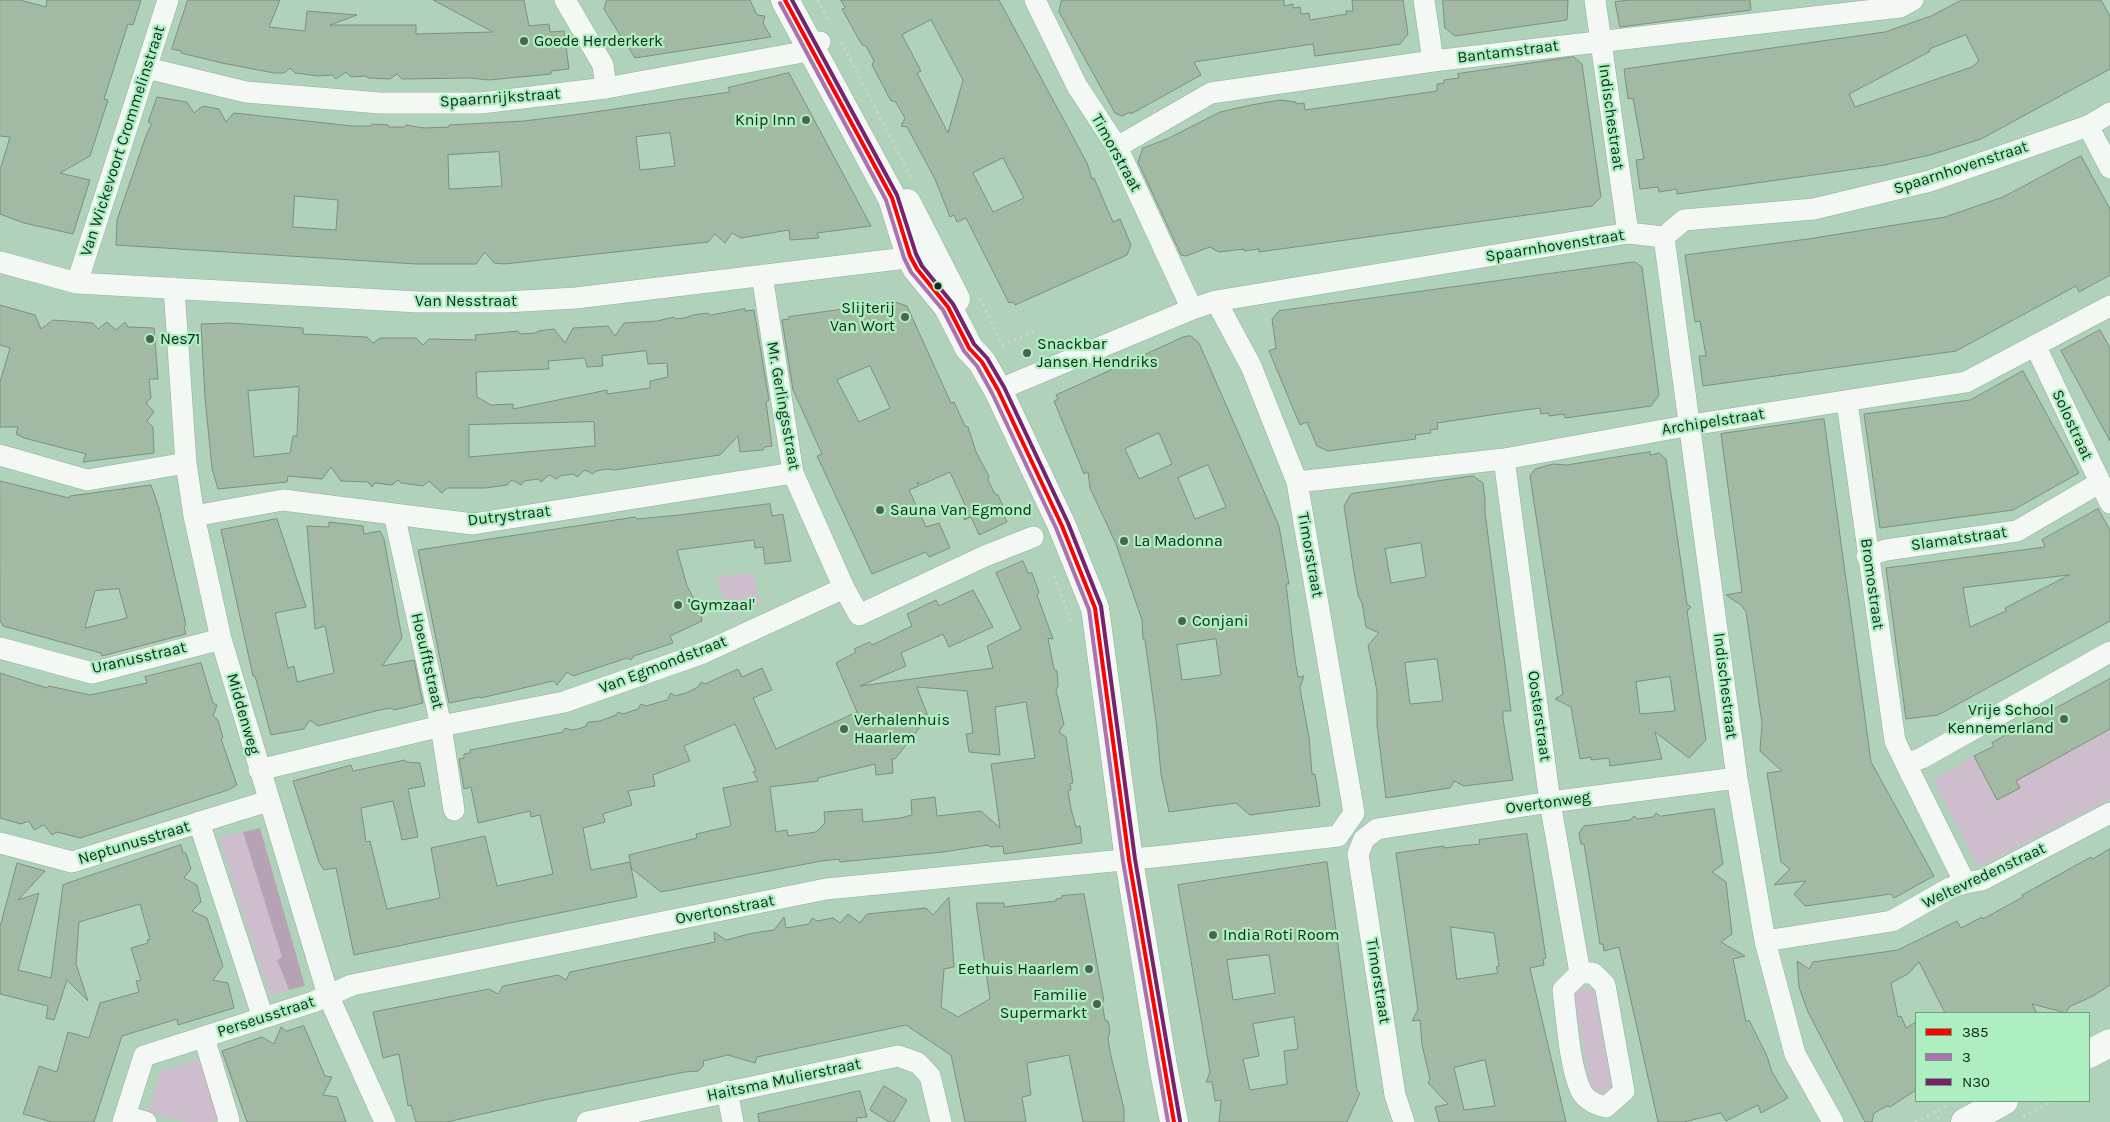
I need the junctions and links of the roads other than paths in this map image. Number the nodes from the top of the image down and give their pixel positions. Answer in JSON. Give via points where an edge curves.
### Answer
{"nodes":[{"id":1,"x":168,"y":0,"type":"edge"},
{"id":2,"x":565,"y":0,"type":"edge"},
{"id":3,"x":785,"y":0,"type":"edge"},
{"id":4,"x":797,"y":0,"type":"edge"},
{"id":5,"x":1036,"y":0,"type":"edge"},
{"id":6,"x":1424,"y":0,"type":"edge"},
{"id":7,"x":1595,"y":0,"type":"edge"},
{"id":8,"x":1913,"y":0,"type":"edge"},
{"id":9,"x":1600,"y":40,"type":"junction"},
{"id":10,"x":816,"y":44,"type":"junction"},
{"id":11,"x":1433,"y":61,"type":"junction"},
{"id":12,"x":147,"y":68,"type":"junction"},
{"id":13,"x":606,"y":88,"type":"junction"},
{"id":14,"x":2110,"y":113,"type":"edge"},
{"id":15,"x":2088,"y":126,"type":"junction"},
{"id":16,"x":1117,"y":147,"type":"junction"},
{"id":17,"x":2110,"y":168,"type":"edge"},
{"id":18,"x":1628,"y":233,"type":"junction"},
{"id":19,"x":1664,"y":237,"type":"junction"},
{"id":20,"x":921,"y":253,"type":"junction"},
{"id":21,"x":0,"y":262,"type":"edge"},
{"id":22,"x":762,"y":275,"type":"junction"},
{"id":23,"x":77,"y":283,"type":"junction"},
{"id":24,"x":174,"y":288,"type":"junction"},
{"id":25,"x":1216,"y":301,"type":"junction"},
{"id":26,"x":2110,"y":306,"type":"edge"},
{"id":27,"x":1192,"y":309,"type":"junction"},
{"id":28,"x":2036,"y":347,"type":"junction"},
{"id":29,"x":998,"y":390,"type":"junction"},
{"id":30,"x":1847,"y":402,"type":"junction"},
{"id":31,"x":1691,"y":425,"type":"junction"},
{"id":32,"x":0,"y":455,"type":"edge"},
{"id":33,"x":1504,"y":459,"type":"junction"},
{"id":34,"x":186,"y":463,"type":"junction"},
{"id":35,"x":793,"y":473,"type":"junction"},
{"id":36,"x":1297,"y":482,"type":"junction"},
{"id":37,"x":2099,"y":482,"type":"junction"},
{"id":38,"x":2110,"y":502,"type":"edge"},
{"id":39,"x":394,"y":514,"type":"junction"},
{"id":40,"x":194,"y":516,"type":"junction"},
{"id":41,"x":1033,"y":537,"type":"dead end"},
{"id":42,"x":1867,"y":556,"type":"junction"},
{"id":43,"x":844,"y":588,"type":"junction"},
{"id":44,"x":221,"y":639,"type":"junction"},
{"id":45,"x":0,"y":648,"type":"edge"},
{"id":46,"x":2110,"y":652,"type":"edge"},
{"id":47,"x":441,"y":726,"type":"junction"},
{"id":48,"x":1906,"y":764,"type":"junction"},
{"id":49,"x":259,"y":770,"type":"junction"},
{"id":50,"x":1737,"y":778,"type":"junction"},
{"id":51,"x":268,"y":801,"type":"junction"},
{"id":52,"x":1550,"y":802,"type":"junction"},
{"id":53,"x":454,"y":810,"type":"dead end"},
{"id":54,"x":2110,"y":813,"type":"edge"},
{"id":55,"x":199,"y":822,"type":"junction"},
{"id":56,"x":1364,"y":839,"type":"joint"},
{"id":57,"x":0,"y":843,"type":"edge"},
{"id":58,"x":1128,"y":860,"type":"junction"},
{"id":59,"x":1965,"y":882,"type":"junction"},
{"id":60,"x":1765,"y":940,"type":"junction"},
{"id":61,"x":1580,"y":973,"type":"junction"},
{"id":62,"x":328,"y":996,"type":"junction"},
{"id":63,"x":263,"y":1018,"type":"junction"},
{"id":64,"x":204,"y":1037,"type":"junction"},
{"id":65,"x":2110,"y":1043,"type":"edge"},
{"id":66,"x":2090,"y":1053,"type":"edge"},
{"id":67,"x":727,"y":1091,"type":"junction"},
{"id":68,"x":2013,"y":1109,"type":"edge"},
{"id":69,"x":1609,"y":1114,"type":"edge"},
{"id":70,"x":124,"y":1119,"type":"edge"},
{"id":71,"x":146,"y":1122,"type":"edge"},
{"id":72,"x":228,"y":1122,"type":"edge"},
{"id":73,"x":385,"y":1122,"type":"edge"},
{"id":74,"x":587,"y":1122,"type":"edge"},
{"id":75,"x":733,"y":1122,"type":"edge"},
{"id":76,"x":941,"y":1122,"type":"edge"},
{"id":77,"x":1174,"y":1122,"type":"edge"},
{"id":78,"x":1404,"y":1122,"type":"edge"},
{"id":79,"x":1832,"y":1122,"type":"edge"},
{"id":80,"x":1965,"y":1122,"type":"edge"}],
"edges":[{"from":1,"to":12,"type":"street","name":"Van Wickevoort Crommelinstraat"},
{"from":2,"to":13,"type":"street","via":[[602,65]]},
{"from":3,"to":10,"type":"main road"},
{"from":4,"to":10,"type":"main road"},
{"from":5,"to":16,"type":"street","name":"Timorstraat","via":[[1077,86]]},
{"from":6,"to":11,"type":"street"},
{"from":7,"to":9,"type":"street","name":"Indischestraat"},
{"from":8,"to":9,"type":"street","name":"Bantamstraat","via":[[1900,8]]},
{"from":9,"to":11,"type":"street","name":"Bantamstraat"},
{"from":9,"to":18,"type":"street","name":"Indischestraat"},
{"from":10,"to":13,"type":"street","name":"Spaarnrijkstraat","via":[[803,52]]},
{"from":10,"to":20,"type":"main road"},
{"from":11,"to":16,"type":"street","name":"Bantamstraat","via":[[1211,93]]},
{"from":12,"to":13,"type":"street","name":"Spaarnrijkstraat","via":[[246,92],[380,104],[481,103]]},
{"from":12,"to":23,"type":"street","name":"Van Wickevoort Crommelinstraat"},
{"from":14,"to":15,"type":"street","name":"Spaarnhovenstraat"},
{"from":15,"to":17,"type":"street"},
{"from":15,"to":19,"type":"street","name":"Spaarnhovenstraat","via":[[1930,181],[1814,209],[1684,220]]},
{"from":16,"to":27,"type":"street","name":"Timorstraat"},
{"from":18,"to":19,"type":"street","name":"Spaarnhovenstraat"},
{"from":18,"to":25,"type":"street","name":"Spaarnhovenstraat"},
{"from":19,"to":31,"type":"street","name":"Indischestraat"},
{"from":20,"to":22,"type":"street","name":"Van Nesstraat"},
{"from":20,"to":29,"type":"main road","via":[[918,269],[948,307],[969,348],[992,354]]},
{"from":21,"to":23,"type":"street","name":"Van Nesstraat"},
{"from":22,"to":24,"type":"street","name":"Van Nesstraat","via":[[576,298],[505,302],[418,302]]},
{"from":22,"to":35,"type":"street","name":"Mr. Gerlingsstraat"},
{"from":23,"to":24,"type":"street","name":"Van Nesstraat"},
{"from":24,"to":34,"type":"street","name":"Middenweg"},
{"from":25,"to":27,"type":"street","name":"Spaarnhovenstraat"},
{"from":25,"to":36,"type":"street","name":"Timorstraat","via":[[1251,366]]},
{"from":26,"to":28,"type":"street","name":"Archipelstraat"},
{"from":27,"to":29,"type":"street","name":"Spaarnhovenstraat"},
{"from":28,"to":30,"type":"street","name":"Archipelstraat","via":[[1966,382]]},
{"from":28,"to":37,"type":"street","name":"Solostraat"},
{"from":29,"to":58,"type":"main road","via":[[1066,534],[1095,608]]},
{"from":30,"to":31,"type":"street","name":"Archipelstraat"},
{"from":30,"to":42,"type":"street","name":"Bromostraat"},
{"from":31,"to":33,"type":"street","name":"Archipelstraat"},
{"from":31,"to":50,"type":"street","name":"Indischestraat"},
{"from":32,"to":34,"type":"street","via":[[86,480]]},
{"from":33,"to":36,"type":"street","name":"Archipelstraat"},
{"from":33,"to":52,"type":"street","name":"Oosterstraat"},
{"from":34,"to":40,"type":"street","name":"Middenweg"},
{"from":35,"to":39,"type":"street","name":"Dutrystraat","via":[[474,524]]},
{"from":35,"to":43,"type":"street","name":"Mr. Gerlingsstraat"},
{"from":36,"to":58,"type":"street","name":"Timorstraat","via":[[1354,813],[1338,836]]},
{"from":37,"to":38,"type":"street","name":"Solostraat"},
{"from":37,"to":42,"type":"street","name":"Slamatstraat","via":[[2017,531],[1886,550]]},
{"from":39,"to":40,"type":"street","name":"Dutrystraat","via":[[283,500]]},
{"from":39,"to":47,"type":"street","name":"Hoeufftstraat"},
{"from":40,"to":44,"type":"street","name":"Middenweg"},
{"from":41,"to":43,"type":"street","via":[[859,615]]},
{"from":42,"to":48,"type":"street","name":"Bromostraat","via":[[1895,741]]},
{"from":43,"to":47,"type":"street","name":"Van Egmondstraat","via":[[703,653],[564,702]]},
{"from":44,"to":45,"type":"street","name":"Uranusstraat","via":[[92,673]]},
{"from":44,"to":49,"type":"street","name":"Middenweg"},
{"from":46,"to":48,"type":"street"},
{"from":47,"to":49,"type":"street","name":"Van Egmondstraat"},
{"from":47,"to":53,"type":"street","name":"Hoeufftstraat"},
{"from":48,"to":59,"type":"street","name":"Bromostraat"},
{"from":49,"to":51,"type":"street","name":"Middenweg"},
{"from":50,"to":52,"type":"street","name":"Overtonweg"},
{"from":50,"to":60,"type":"street","name":"Indischestraat"},
{"from":51,"to":55,"type":"street","name":"Neptunusstraat"},
{"from":51,"to":62,"type":"street","name":"Middenweg"},
{"from":52,"to":56,"type":"street","name":"Overtonweg","via":[[1377,829]]},
{"from":52,"to":61,"type":"street","name":"Oosterstraat"},
{"from":54,"to":59,"type":"street","name":"Weltevredenstraat","via":[[1982,880]]},
{"from":55,"to":57,"type":"street","name":"Neptunusstraat","via":[[72,862]]},
{"from":55,"to":63,"type":"street"},
{"from":56,"to":78,"type":"street","name":"Timorstraat","via":[[1358,854],[1395,1095]]},
{"from":58,"to":62,"type":"street","name":"Overtonstraat","via":[[826,890],[352,985]]},
{"from":58,"to":77,"type":"main road"},
{"from":59,"to":60,"type":"street","name":"Weltevredenstraat","via":[[1892,921]]},
{"from":60,"to":79,"type":"street","name":"Indischestraat","via":[[1795,1054]]},
{"from":61,"to":69,"type":"street","via":[[1564,990],[1570,1046],[1582,1092]]},
{"from":61,"to":69,"type":"street","via":[[1593,973],[1605,985],[1624,1091]]},
{"from":62,"to":63,"type":"street","name":"Perseusstraat"},
{"from":62,"to":73,"type":"street","name":"Middenweg"},
{"from":63,"to":64,"type":"street","name":"Perseusstraat"},
{"from":64,"to":70,"type":"street","name":"Perseusstraat","via":[[144,1056]]},
{"from":64,"to":72,"type":"street","name":"Perseusstraat"},
{"from":65,"to":66,"type":"main road"},
{"from":67,"to":74,"type":"street","name":"Haitsma Mulierstraat"},
{"from":67,"to":75,"type":"street"},
{"from":67,"to":76,"type":"street","name":"Haitsma Mulierstraat","via":[[898,1056],[918,1063],[930,1076]]},
{"from":68,"to":80,"type":"main road"},
{"from":70,"to":71,"type":"street","name":"Perseusstraat"}]}
